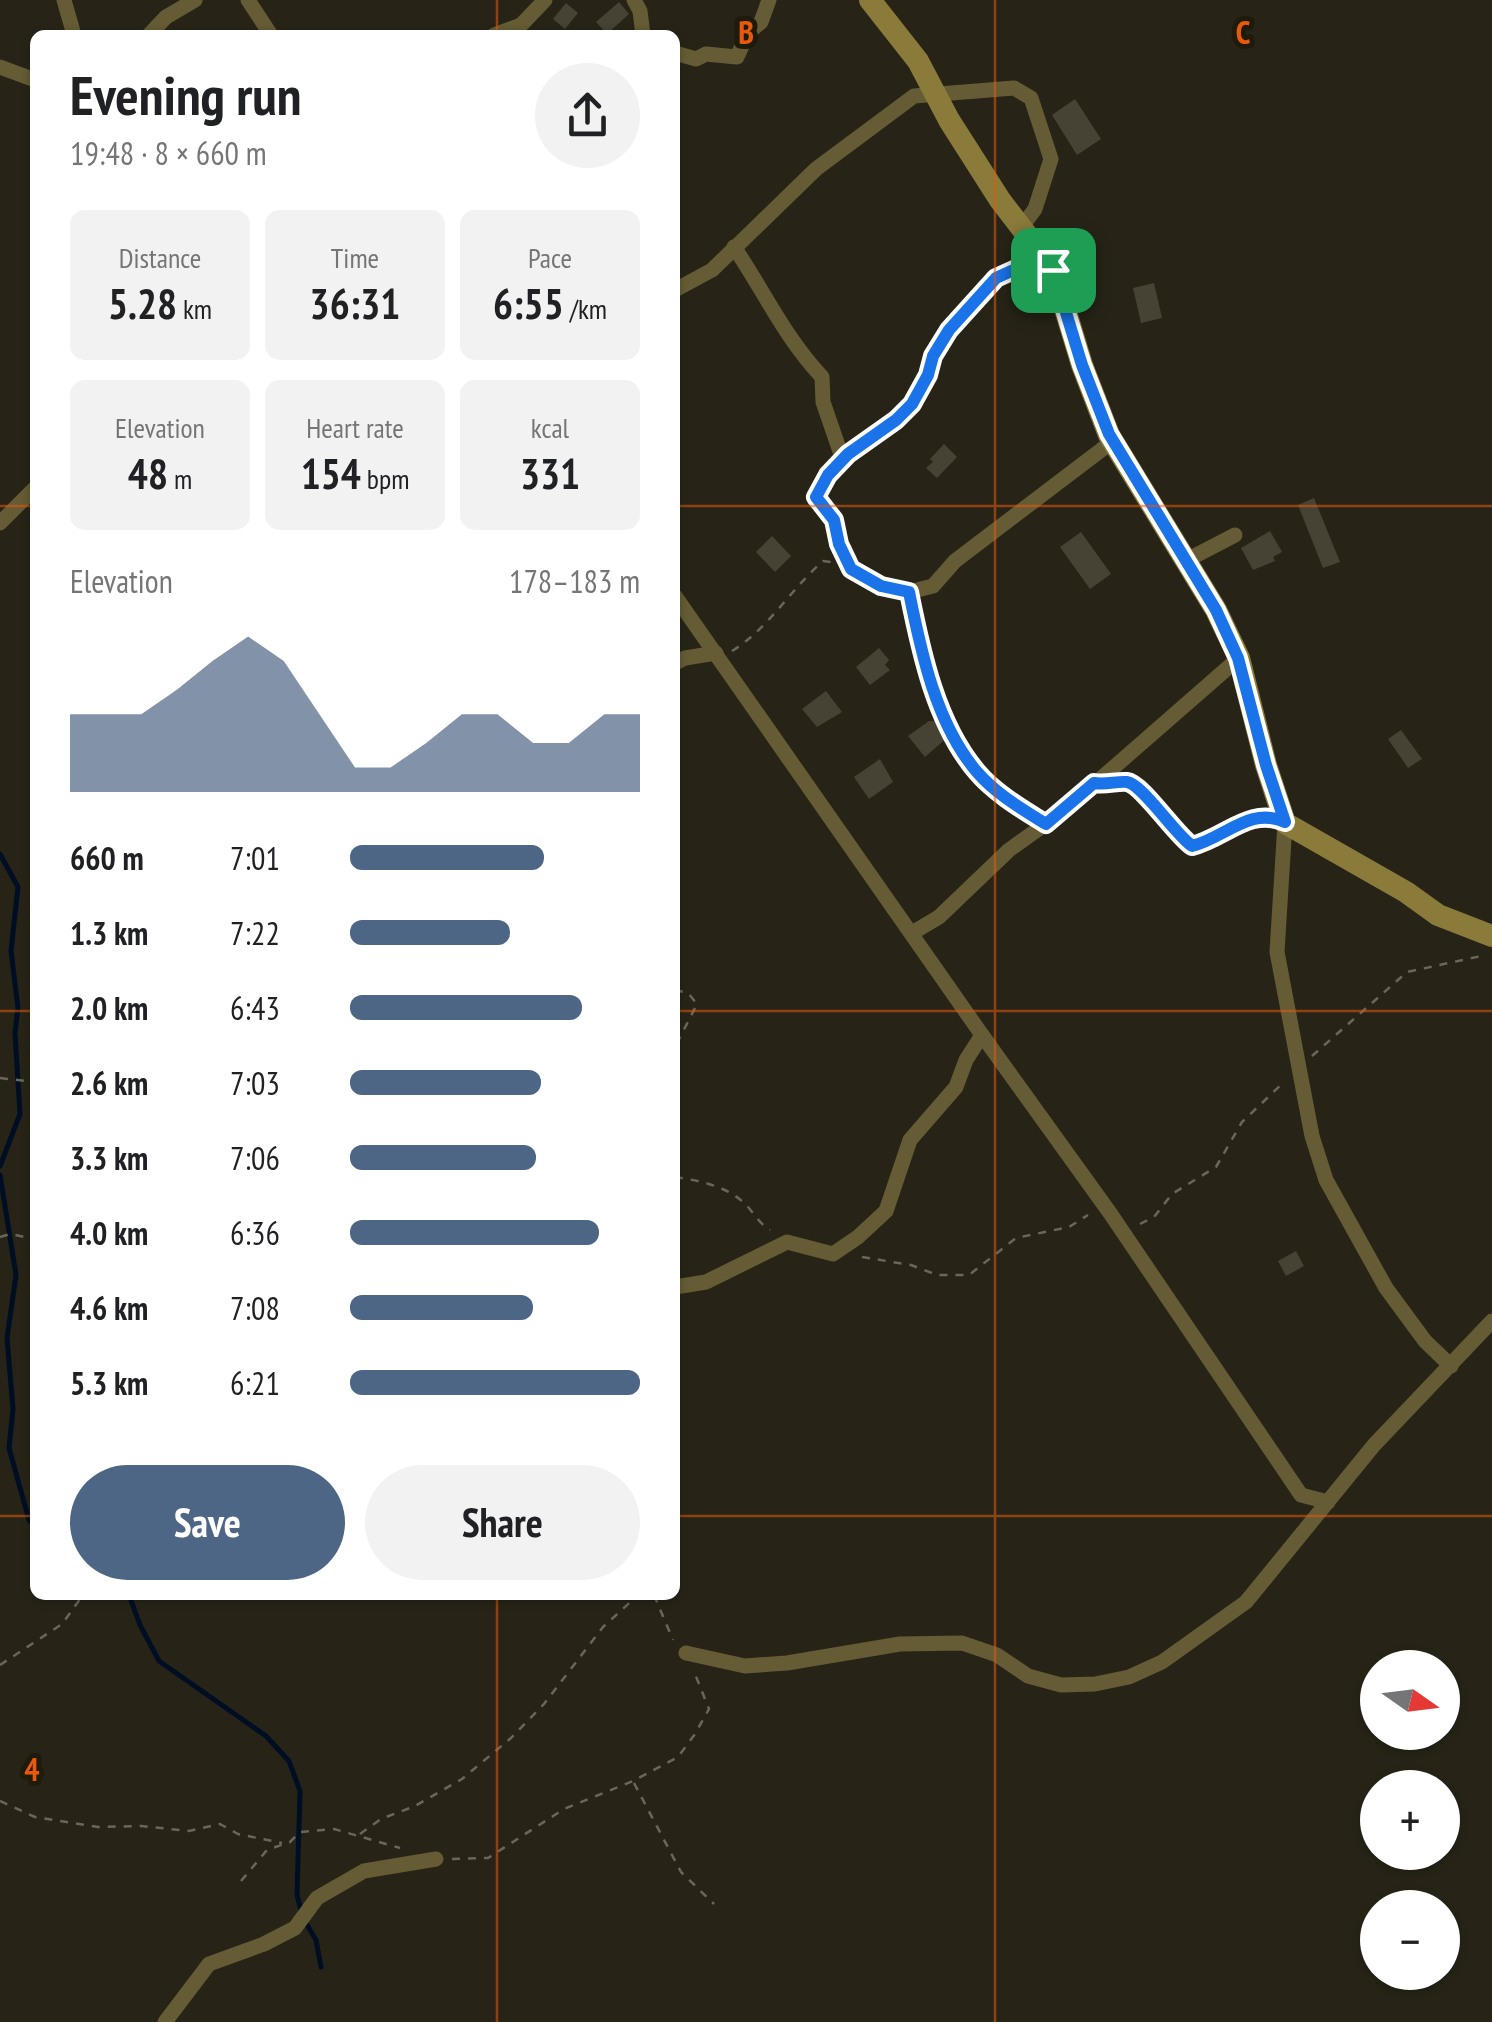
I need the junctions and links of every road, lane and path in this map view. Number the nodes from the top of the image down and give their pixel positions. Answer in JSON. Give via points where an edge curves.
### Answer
{"nodes":[{"id":1,"x":64,"y":0,"type":"edge"},
{"id":2,"x":195,"y":0,"type":"edge"},
{"id":3,"x":248,"y":0,"type":"edge"},
{"id":4,"x":544,"y":0,"type":"edge"},
{"id":5,"x":634,"y":0,"type":"edge"},
{"id":6,"x":768,"y":0,"type":"edge"},
{"id":7,"x":870,"y":0,"type":"edge"},
{"id":8,"x":73,"y":30,"type":"edge"},
{"id":9,"x":154,"y":30,"type":"edge"},
{"id":10,"x":268,"y":30,"type":"edge"},
{"id":11,"x":508,"y":30,"type":"edge"},
{"id":12,"x":642,"y":30,"type":"edge"},
{"id":13,"x":680,"y":54,"type":"edge"},
{"id":14,"x":0,"y":67,"type":"edge"},
{"id":15,"x":30,"y":78,"type":"edge"},
{"id":16,"x":935,"y":93,"type":"junction"},
{"id":17,"x":1027,"y":235,"type":"junction"},
{"id":18,"x":734,"y":247,"type":"junction"},
{"id":19,"x":680,"y":287,"type":"edge"},
{"id":20,"x":1113,"y":441,"type":"junction"},
{"id":21,"x":844,"y":460,"type":"junction"},
{"id":22,"x":30,"y":493,"type":"edge"},
{"id":23,"x":0,"y":524,"type":"edge"},
{"id":24,"x":1235,"y":535,"type":"dead end"},
{"id":25,"x":1185,"y":561,"type":"junction"},
{"id":26,"x":851,"y":569,"type":"junction"},
{"id":27,"x":909,"y":592,"type":"junction"},
{"id":28,"x":680,"y":603,"type":"edge"},
{"id":29,"x":716,"y":653,"type":"junction"},
{"id":30,"x":1238,"y":658,"type":"junction"},
{"id":31,"x":680,"y":661,"type":"edge"},
{"id":32,"x":1094,"y":783,"type":"junction"},
{"id":33,"x":1285,"y":822,"type":"junction"},
{"id":34,"x":1046,"y":824,"type":"junction"},
{"id":35,"x":912,"y":933,"type":"junction"},
{"id":36,"x":1492,"y":936,"type":"edge"},
{"id":37,"x":680,"y":992,"type":"edge"},
{"id":38,"x":982,"y":1035,"type":"junction"},
{"id":39,"x":680,"y":1037,"type":"edge"},
{"id":40,"x":0,"y":1078,"type":"edge"},
{"id":41,"x":30,"y":1081,"type":"edge"},
{"id":42,"x":680,"y":1177,"type":"edge"},
{"id":43,"x":1110,"y":1213,"type":"junction"},
{"id":44,"x":0,"y":1237,"type":"edge"},
{"id":45,"x":30,"y":1239,"type":"edge"},
{"id":46,"x":787,"y":1242,"type":"junction"},
{"id":47,"x":833,"y":1254,"type":"junction"},
{"id":48,"x":680,"y":1286,"type":"edge"},
{"id":49,"x":1492,"y":1322,"type":"edge"},
{"id":50,"x":1450,"y":1366,"type":"junction"},
{"id":51,"x":1328,"y":1502,"type":"junction"},
{"id":52,"x":79,"y":1600,"type":"edge"},
{"id":53,"x":633,"y":1600,"type":"edge"},
{"id":54,"x":656,"y":1600,"type":"edge"},
{"id":55,"x":686,"y":1653,"type":"junction"},
{"id":56,"x":0,"y":1665,"type":"edge"},
{"id":57,"x":633,"y":1782,"type":"junction"},
{"id":58,"x":0,"y":1801,"type":"edge"},
{"id":59,"x":358,"y":1834,"type":"junction"},
{"id":60,"x":284,"y":1843,"type":"junction"},
{"id":61,"x":436,"y":1859,"type":"junction"},
{"id":62,"x":242,"y":1880,"type":"dead end"},
{"id":63,"x":714,"y":1904,"type":"dead end"},
{"id":64,"x":166,"y":2022,"type":"edge"}],
"edges":[{"from":1,"to":8,"type":"street"},
{"from":2,"to":9,"type":"street"},
{"from":3,"to":10,"type":"street"},
{"from":4,"to":11,"type":"street"},
{"from":5,"to":12,"type":"street"},
{"from":6,"to":13,"type":"street","via":[[737,57]]},
{"from":7,"to":16,"type":"street"},
{"from":14,"to":15,"type":"street"},
{"from":16,"to":17,"type":"street"},
{"from":16,"to":17,"type":"street","via":[[1014,88],[1031,98],[1052,159]]},
{"from":16,"to":18,"type":"street","via":[[914,96],[816,169]]},
{"from":17,"to":20,"type":"street","via":[[1053,270]]},
{"from":17,"to":21,"type":"street","via":[[1018,268],[996,278],[949,330],[912,404]]},
{"from":18,"to":19,"type":"street","via":[[712,270]]},
{"from":18,"to":21,"type":"street","via":[[800,354],[822,377],[823,402]]},
{"from":20,"to":25,"type":"street"},
{"from":20,"to":27,"type":"street","via":[[954,561],[933,586]]},
{"from":21,"to":26,"type":"street","via":[[816,497],[834,520]]},
{"from":22,"to":23,"type":"street"},
{"from":24,"to":25,"type":"street"},
{"from":25,"to":30,"type":"street"},
{"from":26,"to":27,"type":"street"},
{"from":26,"to":29,"type":"path","via":[[823,561],[746,642]]},
{"from":27,"to":34,"type":"path","via":[[925,663],[961,750],[1010,801]]},
{"from":28,"to":29,"type":"street"},
{"from":29,"to":31,"type":"street"},
{"from":29,"to":35,"type":"street"},
{"from":30,"to":32,"type":"street"},
{"from":30,"to":33,"type":"street"},
{"from":32,"to":33,"type":"path","via":[[1128,782],[1142,789],[1192,846],[1252,818]]},
{"from":32,"to":34,"type":"street"},
{"from":33,"to":36,"type":"street","via":[[1438,916]]},
{"from":33,"to":50,"type":"street","via":[[1278,952],[1312,1136],[1326,1180],[1386,1288]]},
{"from":34,"to":35,"type":"street"},
{"from":35,"to":38,"type":"street"},
{"from":37,"to":39,"type":"path","via":[[697,1004]]},
{"from":38,"to":43,"type":"street"},
{"from":38,"to":47,"type":"street","via":[[956,1086],[910,1140],[886,1210]]},
{"from":40,"to":41,"type":"path"},
{"from":42,"to":46,"type":"path","via":[[726,1190]]},
{"from":43,"to":47,"type":"path","via":[[1016,1238],[969,1275]]},
{"from":43,"to":51,"type":"street","via":[[1300,1495]]},
{"from":44,"to":45,"type":"path"},
{"from":46,"to":47,"type":"street"},
{"from":46,"to":48,"type":"street","via":[[706,1282]]},
{"from":49,"to":50,"type":"street"},
{"from":50,"to":51,"type":"street"},
{"from":51,"to":55,"type":"street","via":[[1246,1602],[1162,1662],[1129,1677],[1062,1684],[1028,1676],[962,1642],[746,1666]]},
{"from":52,"to":56,"type":"path","via":[[62,1624]]},
{"from":53,"to":59,"type":"path","via":[[511,1738],[462,1779]]},
{"from":54,"to":55,"type":"path","via":[[676,1648]]},
{"from":55,"to":57,"type":"path","via":[[708,1710],[678,1756]]},
{"from":57,"to":61,"type":"path","via":[[564,1810],[488,1858]]},
{"from":57,"to":63,"type":"path","via":[[680,1872]]},
{"from":58,"to":60,"type":"path","via":[[59,1822],[190,1831],[220,1824]]},
{"from":59,"to":60,"type":"path","via":[[320,1828]]},
{"from":59,"to":61,"type":"path"},
{"from":60,"to":62,"type":"path","via":[[267,1850]]},
{"from":61,"to":64,"type":"street","via":[[364,1871],[318,1898],[295,1928],[209,1964]]}]}
